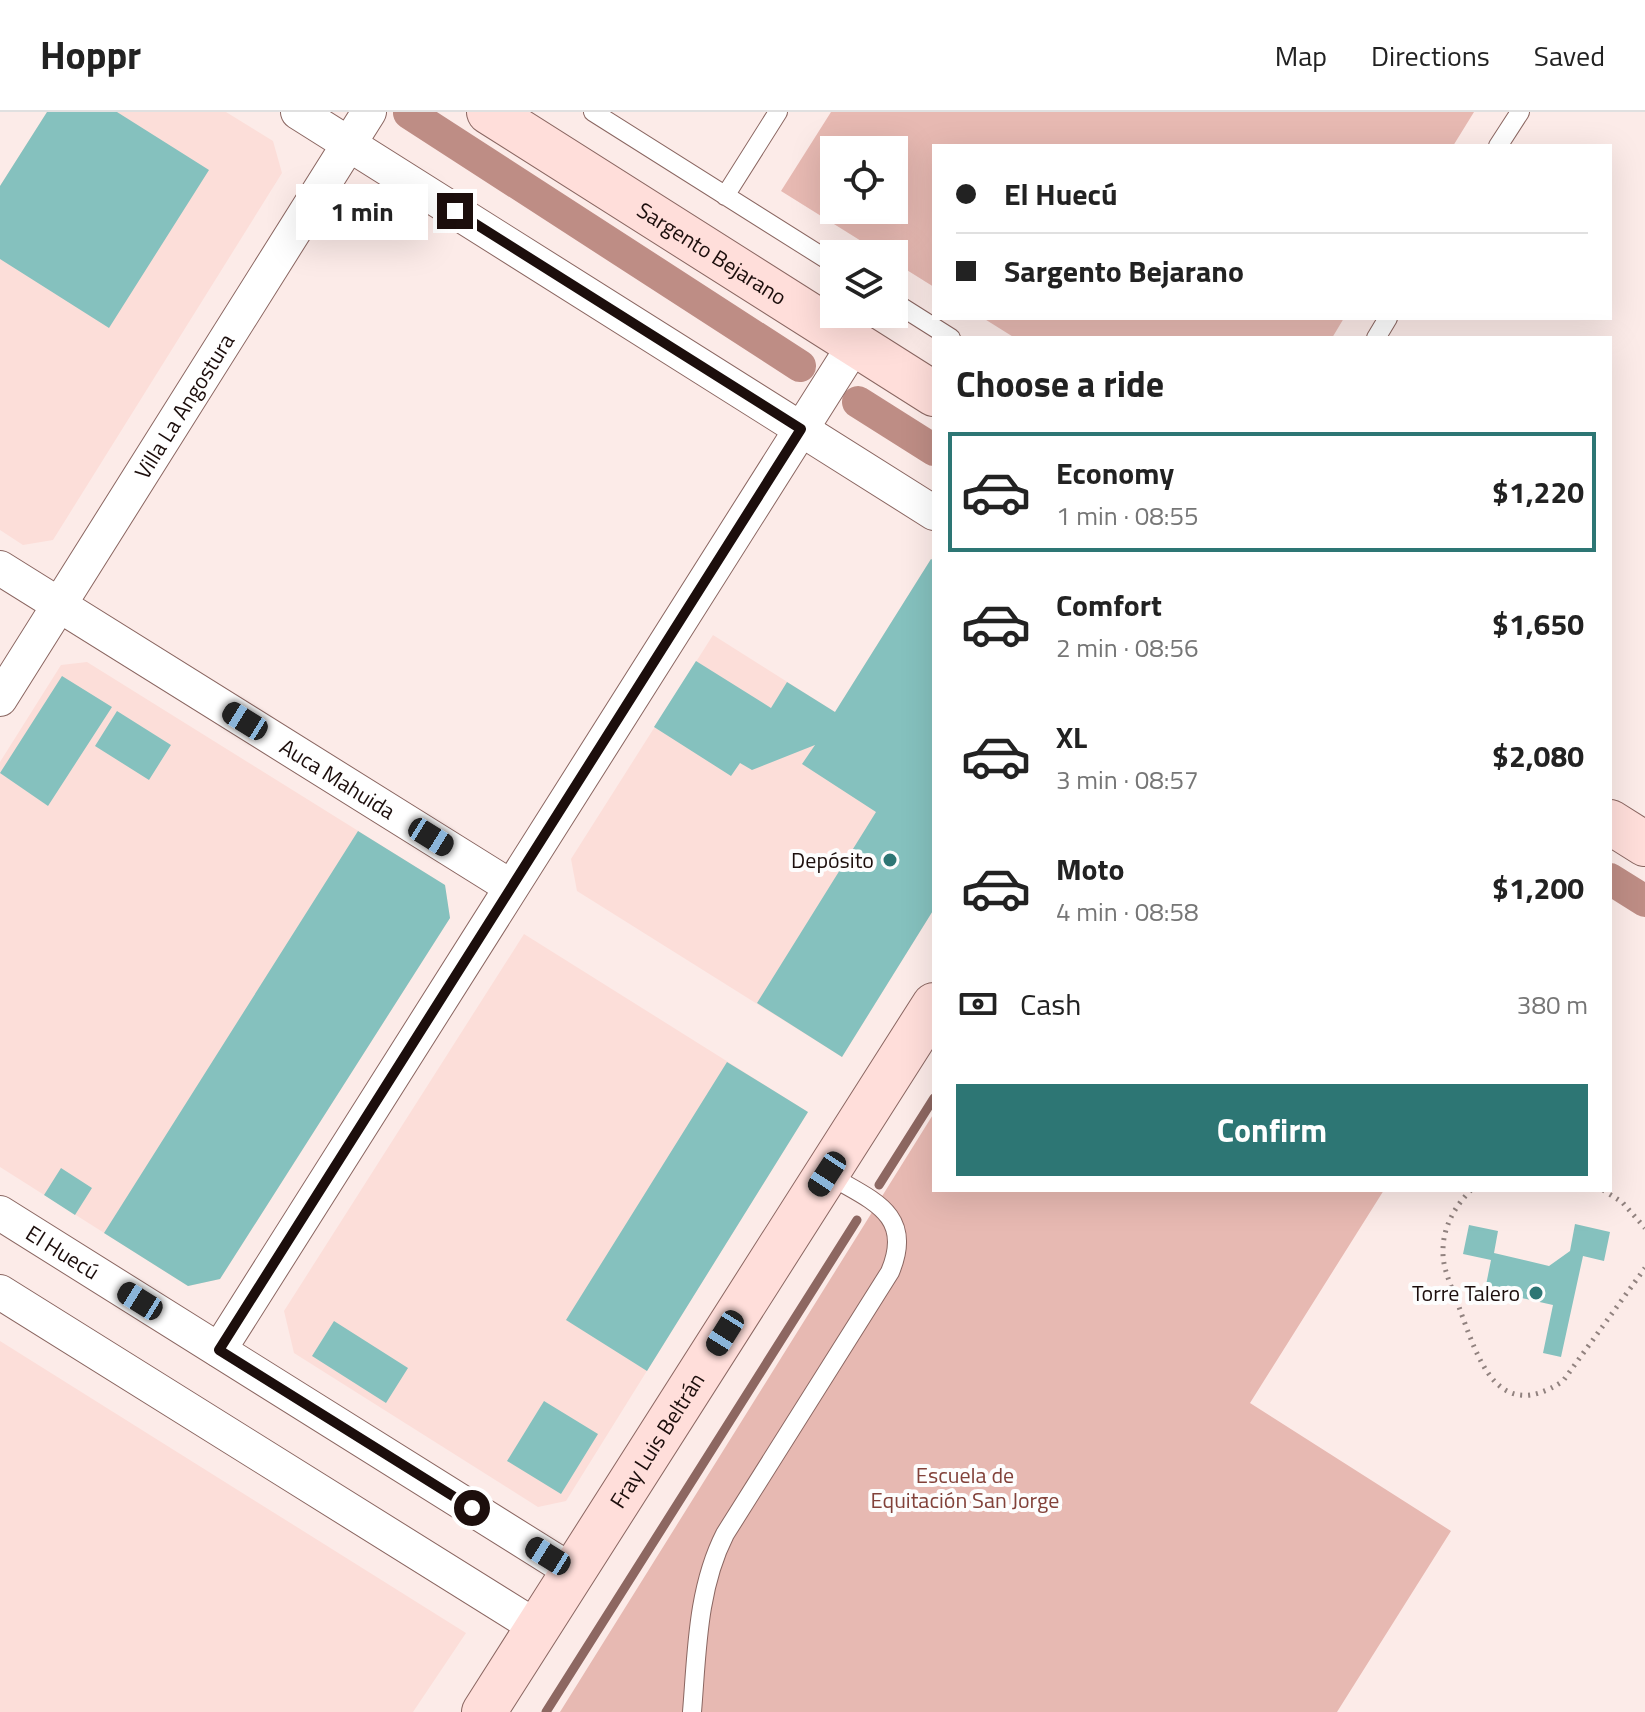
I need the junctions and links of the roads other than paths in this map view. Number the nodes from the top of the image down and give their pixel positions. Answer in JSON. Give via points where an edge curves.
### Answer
{"nodes":[{"id":1,"x":298,"y":112,"type":"edge"},
{"id":2,"x":369,"y":112,"type":"edge"},
{"id":3,"x":489,"y":112,"type":"edge"},
{"id":4,"x":593,"y":112,"type":"edge"},
{"id":5,"x":778,"y":112,"type":"edge"},
{"id":6,"x":1520,"y":112,"type":"edge"},
{"id":7,"x":349,"y":144,"type":"junction"},
{"id":8,"x":1499,"y":144,"type":"edge"},
{"id":9,"x":725,"y":196,"type":"junction"},
{"id":10,"x":820,"y":255,"type":"edge"},
{"id":11,"x":908,"y":311,"type":"edge"},
{"id":12,"x":948,"y":336,"type":"edge"},
{"id":13,"x":855,"y":344,"type":"junction"},
{"id":14,"x":932,"y":393,"type":"edge"},
{"id":15,"x":801,"y":429,"type":"junction"},
{"id":16,"x":932,"y":512,"type":"edge"},
{"id":17,"x":0,"y":568,"type":"edge"},
{"id":18,"x":59,"y":605,"type":"junction"},
{"id":19,"x":0,"y":699,"type":"edge"},
{"id":20,"x":1612,"y":823,"type":"edge"},
{"id":21,"x":1645,"y":844,"type":"edge"},
{"id":22,"x":511,"y":887,"type":"junction"},
{"id":23,"x":932,"y":1008,"type":"edge"},
{"id":24,"x":827,"y":1174,"type":"junction"},
{"id":25,"x":0,"y":1213,"type":"edge"},
{"id":26,"x":0,"y":1292,"type":"edge"},
{"id":27,"x":219,"y":1350,"type":"junction"},
{"id":28,"x":573,"y":1572,"type":"junction"},
{"id":29,"x":538,"y":1628,"type":"junction"},
{"id":30,"x":484,"y":1712,"type":"edge"},
{"id":31,"x":692,"y":1712,"type":"edge"}],
"edges":[{"from":1,"to":7,"type":"street"},
{"from":2,"to":7,"type":"street","name":"Villa La Angostura"},
{"from":3,"to":13,"type":"street","name":"Sargento Bejarano"},
{"from":4,"to":9,"type":"lane"},
{"from":5,"to":9,"type":"lane"},
{"from":6,"to":8,"type":"lane"},
{"from":7,"to":15,"type":"street"},
{"from":7,"to":18,"type":"street","name":"Villa La Angostura"},
{"from":9,"to":10,"type":"lane"},
{"from":11,"to":12,"type":"lane"},
{"from":13,"to":14,"type":"street","name":"Sargento Bejarano"},
{"from":13,"to":15,"type":"street"},
{"from":15,"to":16,"type":"street"},
{"from":15,"to":22,"type":"street"},
{"from":17,"to":18,"type":"street","name":"Auca Mahuida"},
{"from":18,"to":19,"type":"street","name":"Villa La Angostura"},
{"from":18,"to":22,"type":"street","name":"Auca Mahuida"},
{"from":20,"to":21,"type":"street"},
{"from":22,"to":27,"type":"street"},
{"from":23,"to":24,"type":"street","name":"Fray Luis Beltrán"},
{"from":24,"to":28,"type":"street","name":"Fray Luis Beltrán"},
{"from":24,"to":31,"type":"lane","via":[[886,1213],[898,1235],[895,1260],[714,1556],[702,1603]]},
{"from":25,"to":27,"type":"street","name":"El Huecú"},
{"from":26,"to":29,"type":"street"},
{"from":27,"to":28,"type":"street","name":"El Huecú"},
{"from":28,"to":29,"type":"street","name":"Fray Luis Beltrán"},
{"from":29,"to":30,"type":"street","name":"Fray Luis Beltrán"}]}
